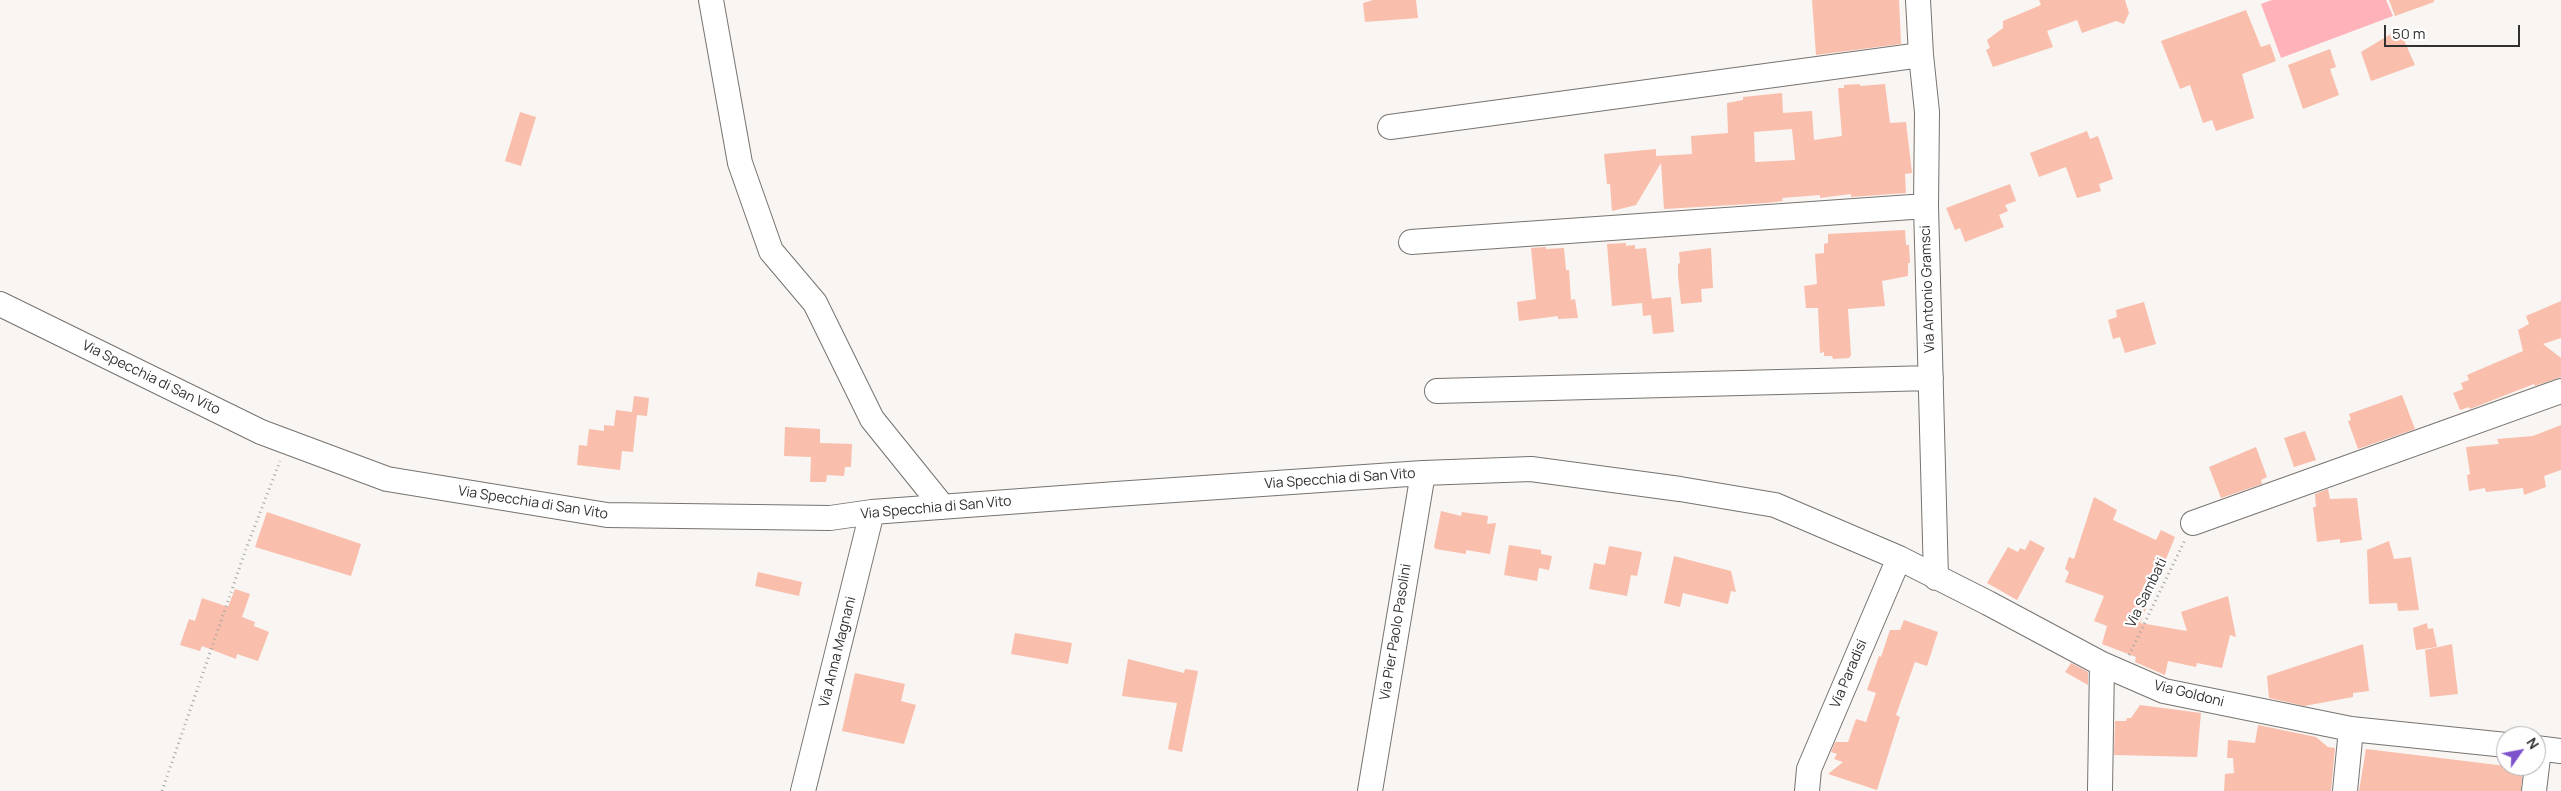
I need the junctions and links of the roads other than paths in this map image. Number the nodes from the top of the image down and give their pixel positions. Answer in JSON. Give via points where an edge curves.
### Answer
{"nodes":[{"id":1,"x":711,"y":0,"type":"edge"},
{"id":2,"x":1918,"y":0,"type":"edge"},
{"id":3,"x":1920,"y":55,"type":"junction"},
{"id":4,"x":1390,"y":127,"type":"dead end"},
{"id":5,"x":1926,"y":206,"type":"junction"},
{"id":6,"x":1412,"y":242,"type":"dead end"},
{"id":7,"x":0,"y":304,"type":"edge"},
{"id":8,"x":1931,"y":378,"type":"junction"},
{"id":9,"x":2561,"y":391,"type":"edge"},
{"id":10,"x":1437,"y":392,"type":"dead end"},
{"id":11,"x":1423,"y":473,"type":"junction"},
{"id":12,"x":942,"y":507,"type":"junction"},
{"id":13,"x":872,"y":512,"type":"junction"},
{"id":14,"x":2193,"y":523,"type":"road end"},
{"id":15,"x":1899,"y":558,"type":"junction"},
{"id":16,"x":1936,"y":578,"type":"junction"},
{"id":17,"x":2112,"y":668,"type":"junction"},
{"id":18,"x":2352,"y":729,"type":"junction"},
{"id":19,"x":2496,"y":744,"type":"edge"},
{"id":20,"x":2538,"y":776,"type":"edge"},
{"id":21,"x":803,"y":791,"type":"edge"},
{"id":22,"x":1370,"y":791,"type":"edge"},
{"id":23,"x":1807,"y":791,"type":"edge"},
{"id":24,"x":2100,"y":791,"type":"edge"},
{"id":25,"x":2345,"y":791,"type":"edge"},
{"id":26,"x":2534,"y":791,"type":"edge"}],
"edges":[{"from":1,"to":12,"type":"street","via":[[740,163],[771,251],[815,303],[872,419]]},
{"from":2,"to":3,"type":"street","name":"Via Antonio Gramsci"},
{"from":3,"to":4,"type":"street"},
{"from":3,"to":5,"type":"street","name":"Via Antonio Gramsci","via":[[1927,112]]},
{"from":5,"to":6,"type":"street"},
{"from":5,"to":8,"type":"street","name":"Via Antonio Gramsci"},
{"from":7,"to":13,"type":"street","name":"Via Specchia di San Vito","via":[[261,432],[387,479],[607,515],[830,518]]},
{"from":8,"to":10,"type":"street"},
{"from":8,"to":16,"type":"street","name":"Via Antonio Gramsci"},
{"from":9,"to":14,"type":"street"},
{"from":11,"to":12,"type":"street","name":"Via Specchia di San Vito"},
{"from":11,"to":15,"type":"street","name":"Via Specchia di San Vito","via":[[1532,469],[1775,505]]},
{"from":11,"to":22,"type":"street","name":"Via Pier Paolo Pasolini"},
{"from":12,"to":13,"type":"street","name":"Via Specchia di San Vito"},
{"from":13,"to":21,"type":"street","name":"Via Anna Magnani"},
{"from":15,"to":16,"type":"street","name":"Via Goldoni"},
{"from":15,"to":23,"type":"street","name":"Via Paradisi","via":[[1809,769]]},
{"from":16,"to":17,"type":"street","name":"Via Goldoni"},
{"from":17,"to":18,"type":"street","name":"Via Goldoni","via":[[2164,690]]},
{"from":17,"to":24,"type":"street"},
{"from":18,"to":19,"type":"street","name":"Via Goldoni"},
{"from":18,"to":25,"type":"street"},
{"from":20,"to":26,"type":"street"}]}
